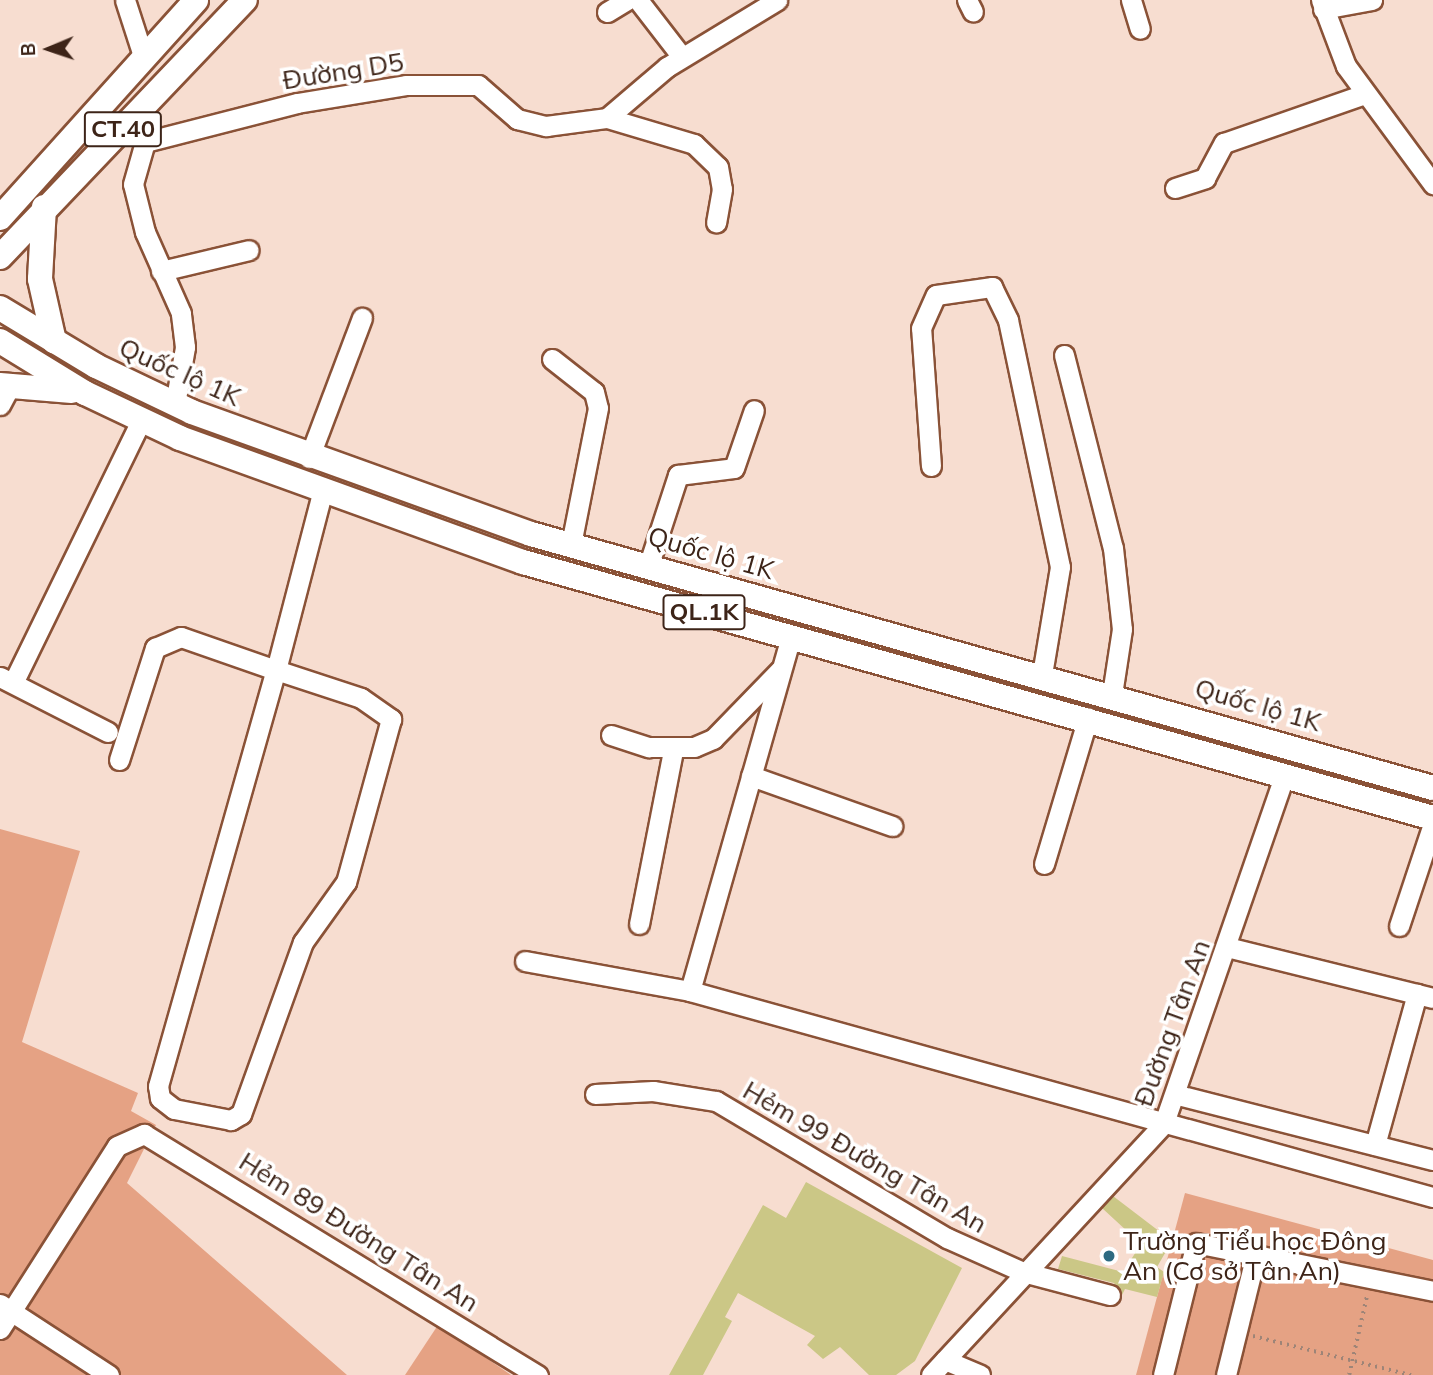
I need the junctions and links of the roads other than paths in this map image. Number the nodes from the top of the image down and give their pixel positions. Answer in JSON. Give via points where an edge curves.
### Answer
{"nodes":[{"id":1,"x":125,"y":0,"type":"edge"},
{"id":2,"x":196,"y":0,"type":"edge"},
{"id":3,"x":245,"y":0,"type":"edge"},
{"id":4,"x":626,"y":0,"type":"edge"},
{"id":5,"x":638,"y":0,"type":"edge"},
{"id":6,"x":777,"y":0,"type":"edge"},
{"id":7,"x":1131,"y":0,"type":"edge"},
{"id":8,"x":1372,"y":0,"type":"edge"},
{"id":9,"x":1322,"y":5,"type":"edge"},
{"id":10,"x":607,"y":12,"type":"dead end"},
{"id":11,"x":1140,"y":29,"type":"dead end"},
{"id":12,"x":682,"y":57,"type":"junction"},
{"id":13,"x":144,"y":59,"type":"junction"},
{"id":14,"x":1365,"y":94,"type":"junction"},
{"id":15,"x":146,"y":104,"type":"junction"},
{"id":16,"x":607,"y":118,"type":"junction"},
{"id":17,"x":145,"y":142,"type":"junction"},
{"id":18,"x":1433,"y":184,"type":"edge"},
{"id":19,"x":1175,"y":188,"type":"dead end"},
{"id":20,"x":25,"y":191,"type":"junction"},
{"id":21,"x":0,"y":202,"type":"edge"},
{"id":22,"x":44,"y":207,"type":"junction"},
{"id":23,"x":0,"y":218,"type":"edge"},
{"id":24,"x":716,"y":222,"type":"dead end"},
{"id":25,"x":249,"y":250,"type":"dead end"},
{"id":26,"x":0,"y":257,"type":"edge"},
{"id":27,"x":161,"y":271,"type":"junction"},
{"id":28,"x":0,"y":308,"type":"edge"},
{"id":29,"x":362,"y":318,"type":"dead end"},
{"id":30,"x":0,"y":341,"type":"edge"},
{"id":31,"x":54,"y":341,"type":"junction"},
{"id":32,"x":1064,"y":355,"type":"dead end"},
{"id":33,"x":552,"y":359,"type":"dead end"},
{"id":34,"x":4,"y":391,"type":"edge"},
{"id":35,"x":85,"y":394,"type":"junction"},
{"id":36,"x":175,"y":404,"type":"junction"},
{"id":37,"x":754,"y":410,"type":"dead end"},
{"id":38,"x":141,"y":420,"type":"junction"},
{"id":39,"x":309,"y":458,"type":"junction"},
{"id":40,"x":932,"y":466,"type":"dead end"},
{"id":41,"x":323,"y":493,"type":"junction"},
{"id":42,"x":571,"y":544,"type":"junction"},
{"id":43,"x":648,"y":567,"type":"junction"},
{"id":44,"x":791,"y":636,"type":"junction"},
{"id":45,"x":783,"y":666,"type":"junction"},
{"id":46,"x":276,"y":670,"type":"junction"},
{"id":47,"x":1042,"y":675,"type":"junction"},
{"id":48,"x":6,"y":680,"type":"edge"},
{"id":49,"x":1112,"y":694,"type":"junction"},
{"id":50,"x":1088,"y":717,"type":"junction"},
{"id":51,"x":108,"y":732,"type":"dead end"},
{"id":52,"x":611,"y":735,"type":"dead end"},
{"id":53,"x":1295,"y":747,"type":"junction"},
{"id":54,"x":673,"y":750,"type":"junction"},
{"id":55,"x":119,"y":760,"type":"dead end"},
{"id":56,"x":1285,"y":774,"type":"junction"},
{"id":57,"x":751,"y":776,"type":"junction"},
{"id":58,"x":1433,"y":788,"type":"edge"},
{"id":59,"x":1433,"y":818,"type":"edge"},
{"id":60,"x":1433,"y":824,"type":"edge"},
{"id":61,"x":892,"y":826,"type":"dead end"},
{"id":62,"x":1044,"y":864,"type":"dead end"},
{"id":63,"x":639,"y":924,"type":"dead end"},
{"id":64,"x":1399,"y":926,"type":"dead end"},
{"id":65,"x":1227,"y":947,"type":"junction"},
{"id":66,"x":525,"y":961,"type":"dead end"},
{"id":67,"x":690,"y":991,"type":"junction"},
{"id":68,"x":1425,"y":996,"type":"edge"},
{"id":69,"x":595,"y":1094,"type":"dead end"},
{"id":70,"x":1178,"y":1095,"type":"junction"},
{"id":71,"x":1164,"y":1123,"type":"junction"},
{"id":72,"x":1375,"y":1145,"type":"junction"},
{"id":73,"x":1433,"y":1160,"type":"edge"},
{"id":74,"x":1433,"y":1197,"type":"edge"},
{"id":75,"x":1256,"y":1254,"type":"junction"},
{"id":76,"x":1023,"y":1272,"type":"junction"},
{"id":77,"x":1433,"y":1291,"type":"edge"},
{"id":78,"x":1110,"y":1295,"type":"dead end"},
{"id":79,"x":6,"y":1308,"type":"edge"},
{"id":80,"x":0,"y":1329,"type":"edge"},
{"id":81,"x":945,"y":1360,"type":"junction"},
{"id":82,"x":109,"y":1375,"type":"edge"},
{"id":83,"x":538,"y":1375,"type":"edge"},
{"id":84,"x":931,"y":1375,"type":"edge"},
{"id":85,"x":980,"y":1375,"type":"edge"},
{"id":86,"x":1163,"y":1375,"type":"edge"},
{"id":87,"x":1226,"y":1375,"type":"edge"}],
"edges":[{"from":1,"to":13,"type":"street"},
{"from":2,"to":13,"type":"main road","number":"CT.40"},
{"from":3,"to":15,"type":"main road","number":"CT.40"},
{"from":4,"to":10,"type":"street"},
{"from":5,"to":12,"type":"street"},
{"from":6,"to":12,"type":"street"},
{"from":7,"to":11,"type":"street"},
{"from":8,"to":9,"type":"street"},
{"from":9,"to":14,"type":"street"},
{"from":12,"to":16,"type":"street"},
{"from":13,"to":20,"type":"main road","number":"CT.40"},
{"from":14,"to":18,"type":"street"},
{"from":14,"to":19,"type":"street","via":[[1224,143],[1205,178]]},
{"from":15,"to":17,"type":"street"},
{"from":15,"to":22,"type":"main road","number":"CT.40"},
{"from":16,"to":17,"type":"street","name":"Đường D5","via":[[546,126],[517,119],[478,85],[406,85],[297,103]]},
{"from":16,"to":24,"type":"street","via":[[694,144],[719,167],[722,189]]},
{"from":17,"to":27,"type":"street","via":[[133,184]]},
{"from":20,"to":21,"type":"main road"},
{"from":20,"to":23,"type":"main road","number":"CT.40"},
{"from":22,"to":26,"type":"main road","number":"CT.40"},
{"from":22,"to":31,"type":"main road","via":[[40,279]]},
{"from":25,"to":27,"type":"street"},
{"from":27,"to":36,"type":"street","via":[[181,313],[184,348]]},
{"from":28,"to":31,"type":"main road","name":"Quốc lộ 1K","number":"QL.1K"},
{"from":29,"to":39,"type":"street"},
{"from":30,"to":35,"type":"main road","number":"QL.1K"},
{"from":31,"to":36,"type":"main road","name":"Quốc lộ 1K","number":"QL.1K"},
{"from":32,"to":49,"type":"street","via":[[1113,548],[1122,629]]},
{"from":33,"to":42,"type":"street","via":[[594,392],[598,408]]},
{"from":34,"to":35,"type":"main road"},
{"from":35,"to":38,"type":"main road","number":"QL.1K"},
{"from":36,"to":39,"type":"main road","name":"Quốc lộ 1K","number":"QL.1K"},
{"from":37,"to":43,"type":"street","via":[[734,468],[678,475]]},
{"from":38,"to":41,"type":"main road","number":"QL.1K"},
{"from":38,"to":48,"type":"street"},
{"from":39,"to":42,"type":"main road","name":"Quốc lộ 1K","number":"QL.1K"},
{"from":40,"to":47,"type":"street","via":[[921,328],[936,295],[992,287],[1008,320],[1060,567]]},
{"from":41,"to":44,"type":"main road","number":"QL.1K","via":[[523,562]]},
{"from":41,"to":46,"type":"street"},
{"from":42,"to":43,"type":"main road","name":"Quốc lộ 1K","number":"QL.1K"},
{"from":43,"to":47,"type":"main road","name":"Quốc lộ 1K","number":"QL.1K"},
{"from":44,"to":45,"type":"street"},
{"from":44,"to":50,"type":"main road","number":"QL.1K"},
{"from":45,"to":54,"type":"street","via":[[713,739]]},
{"from":45,"to":57,"type":"street"},
{"from":46,"to":46,"type":"street","via":[[158,1086],[160,1098],[174,1109],[208,1121],[241,1114],[290,970],[346,882],[389,733],[391,719],[379,706]]},
{"from":46,"to":55,"type":"street","via":[[181,637],[155,648]]},
{"from":47,"to":49,"type":"main road","name":"Quốc lộ 1K","number":"QL.1K"},
{"from":48,"to":51,"type":"street"},
{"from":49,"to":53,"type":"main road","name":"Quốc lộ 1K","number":"QL.1K"},
{"from":50,"to":56,"type":"main road","number":"QL.1K"},
{"from":50,"to":62,"type":"street"},
{"from":52,"to":54,"type":"street"},
{"from":53,"to":56,"type":"main road"},
{"from":53,"to":58,"type":"main road","name":"Quốc lộ 1K","number":"QL.1K"},
{"from":54,"to":63,"type":"street"},
{"from":56,"to":59,"type":"main road","number":"QL.1K"},
{"from":56,"to":65,"type":"street","name":"Đường Tân An"},
{"from":57,"to":61,"type":"street"},
{"from":57,"to":67,"type":"street"},
{"from":60,"to":64,"type":"street"},
{"from":65,"to":68,"type":"street"},
{"from":65,"to":70,"type":"street","name":"Đường Tân An"},
{"from":66,"to":67,"type":"street"},
{"from":67,"to":71,"type":"street"},
{"from":68,"to":72,"type":"street"},
{"from":69,"to":76,"type":"street","name":"Hẻm 99 Đường Tân An","via":[[653,1091],[716,1101],[915,1222]]},
{"from":70,"to":71,"type":"street","name":"Đường Tân An"},
{"from":70,"to":72,"type":"street"},
{"from":71,"to":74,"type":"street"},
{"from":71,"to":76,"type":"street","name":"Đường Tân An"},
{"from":72,"to":73,"type":"street"},
{"from":75,"to":77,"type":"street"},
{"from":75,"to":86,"type":"street","via":[[1201,1242],[1192,1247]]},
{"from":75,"to":87,"type":"street"},
{"from":76,"to":78,"type":"street","name":"Hẻm 99 Đường Tân An"},
{"from":76,"to":81,"type":"street","name":"Đường Tân An"},
{"from":79,"to":80,"type":"street"},
{"from":79,"to":82,"type":"street"},
{"from":79,"to":83,"type":"street","name":"Hẻm 89 Đường Tân An","via":[[117,1146],[135,1135],[151,1135]]},
{"from":81,"to":84,"type":"street","name":"Đường Tân An"},
{"from":81,"to":85,"type":"street"}]}
